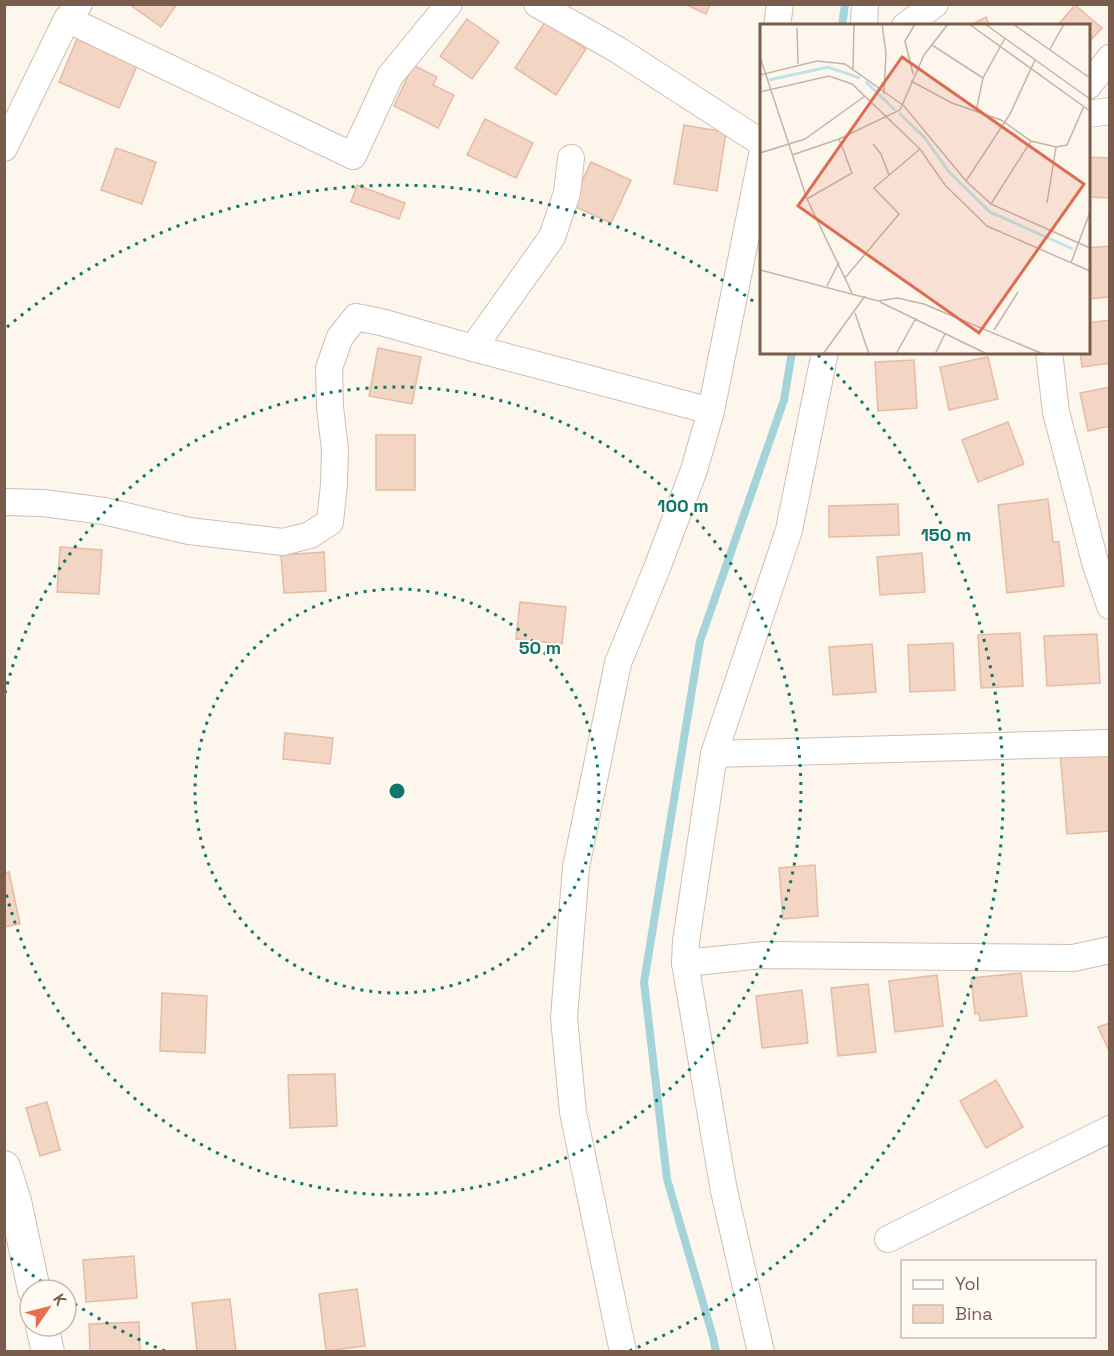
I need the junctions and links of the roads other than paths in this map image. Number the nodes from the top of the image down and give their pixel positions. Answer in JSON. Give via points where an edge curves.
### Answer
{"nodes":[{"id":1,"x":449,"y":4,"type":"edge"},
{"id":2,"x":537,"y":4,"type":"edge"},
{"id":3,"x":780,"y":4,"type":"edge"},
{"id":4,"x":865,"y":4,"type":"edge"},
{"id":5,"x":935,"y":4,"type":"edge"},
{"id":6,"x":73,"y":12,"type":"edge"},
{"id":7,"x":777,"y":24,"type":"edge"},
{"id":8,"x":864,"y":24,"type":"edge"},
{"id":9,"x":908,"y":24,"type":"edge"},
{"id":10,"x":1110,"y":58,"type":"edge"},
{"id":11,"x":1090,"y":85,"type":"edge"},
{"id":12,"x":1110,"y":111,"type":"edge"},
{"id":13,"x":1090,"y":114,"type":"edge"},
{"id":14,"x":760,"y":142,"type":"edge"},
{"id":15,"x":4,"y":148,"type":"edge"},
{"id":16,"x":571,"y":158,"type":"dead end"},
{"id":17,"x":760,"y":165,"type":"edge"},
{"id":18,"x":473,"y":348,"type":"junction"},
{"id":19,"x":825,"y":354,"type":"edge"},
{"id":20,"x":1049,"y":354,"type":"edge"},
{"id":21,"x":711,"y":411,"type":"junction"},
{"id":22,"x":4,"y":502,"type":"edge"},
{"id":23,"x":1102,"y":559,"type":"edge"},
{"id":24,"x":1110,"y":606,"type":"edge"},
{"id":25,"x":1110,"y":743,"type":"edge"},
{"id":26,"x":714,"y":754,"type":"junction"},
{"id":27,"x":1110,"y":950,"type":"edge"},
{"id":28,"x":685,"y":963,"type":"junction"},
{"id":29,"x":1110,"y":1129,"type":"edge"},
{"id":30,"x":4,"y":1167,"type":"edge"},
{"id":31,"x":888,"y":1239,"type":"dead end"},
{"id":32,"x":31,"y":1278,"type":"edge"},
{"id":33,"x":623,"y":1352,"type":"edge"},
{"id":34,"x":760,"y":1352,"type":"edge"}],
"edges":[{"from":1,"to":6,"type":"street","via":[[390,76],[353,156]]},
{"from":2,"to":14,"type":"street","via":[[618,50]]},
{"from":3,"to":7,"type":"street"},
{"from":4,"to":8,"type":"street"},
{"from":5,"to":9,"type":"street"},
{"from":6,"to":15,"type":"street"},
{"from":10,"to":11,"type":"street"},
{"from":12,"to":13,"type":"street"},
{"from":16,"to":18,"type":"street","via":[[567,193],[552,237]]},
{"from":17,"to":21,"type":"street"},
{"from":18,"to":21,"type":"street"},
{"from":18,"to":22,"type":"street","via":[[356,317],[340,337],[329,368],[335,450],[330,522],[310,535],[284,542],[189,531],[104,511]]},
{"from":19,"to":26,"type":"street","via":[[789,530]]},
{"from":20,"to":23,"type":"street","via":[[1056,412]]},
{"from":21,"to":33,"type":"street","via":[[694,470],[618,663],[576,867],[564,1018],[573,1112]]},
{"from":23,"to":24,"type":"street"},
{"from":25,"to":26,"type":"street"},
{"from":26,"to":28,"type":"street"},
{"from":27,"to":28,"type":"street","via":[[1073,958],[764,955]]},
{"from":28,"to":34,"type":"street","via":[[724,1191]]},
{"from":29,"to":31,"type":"street"},
{"from":30,"to":32,"type":"street"}]}
